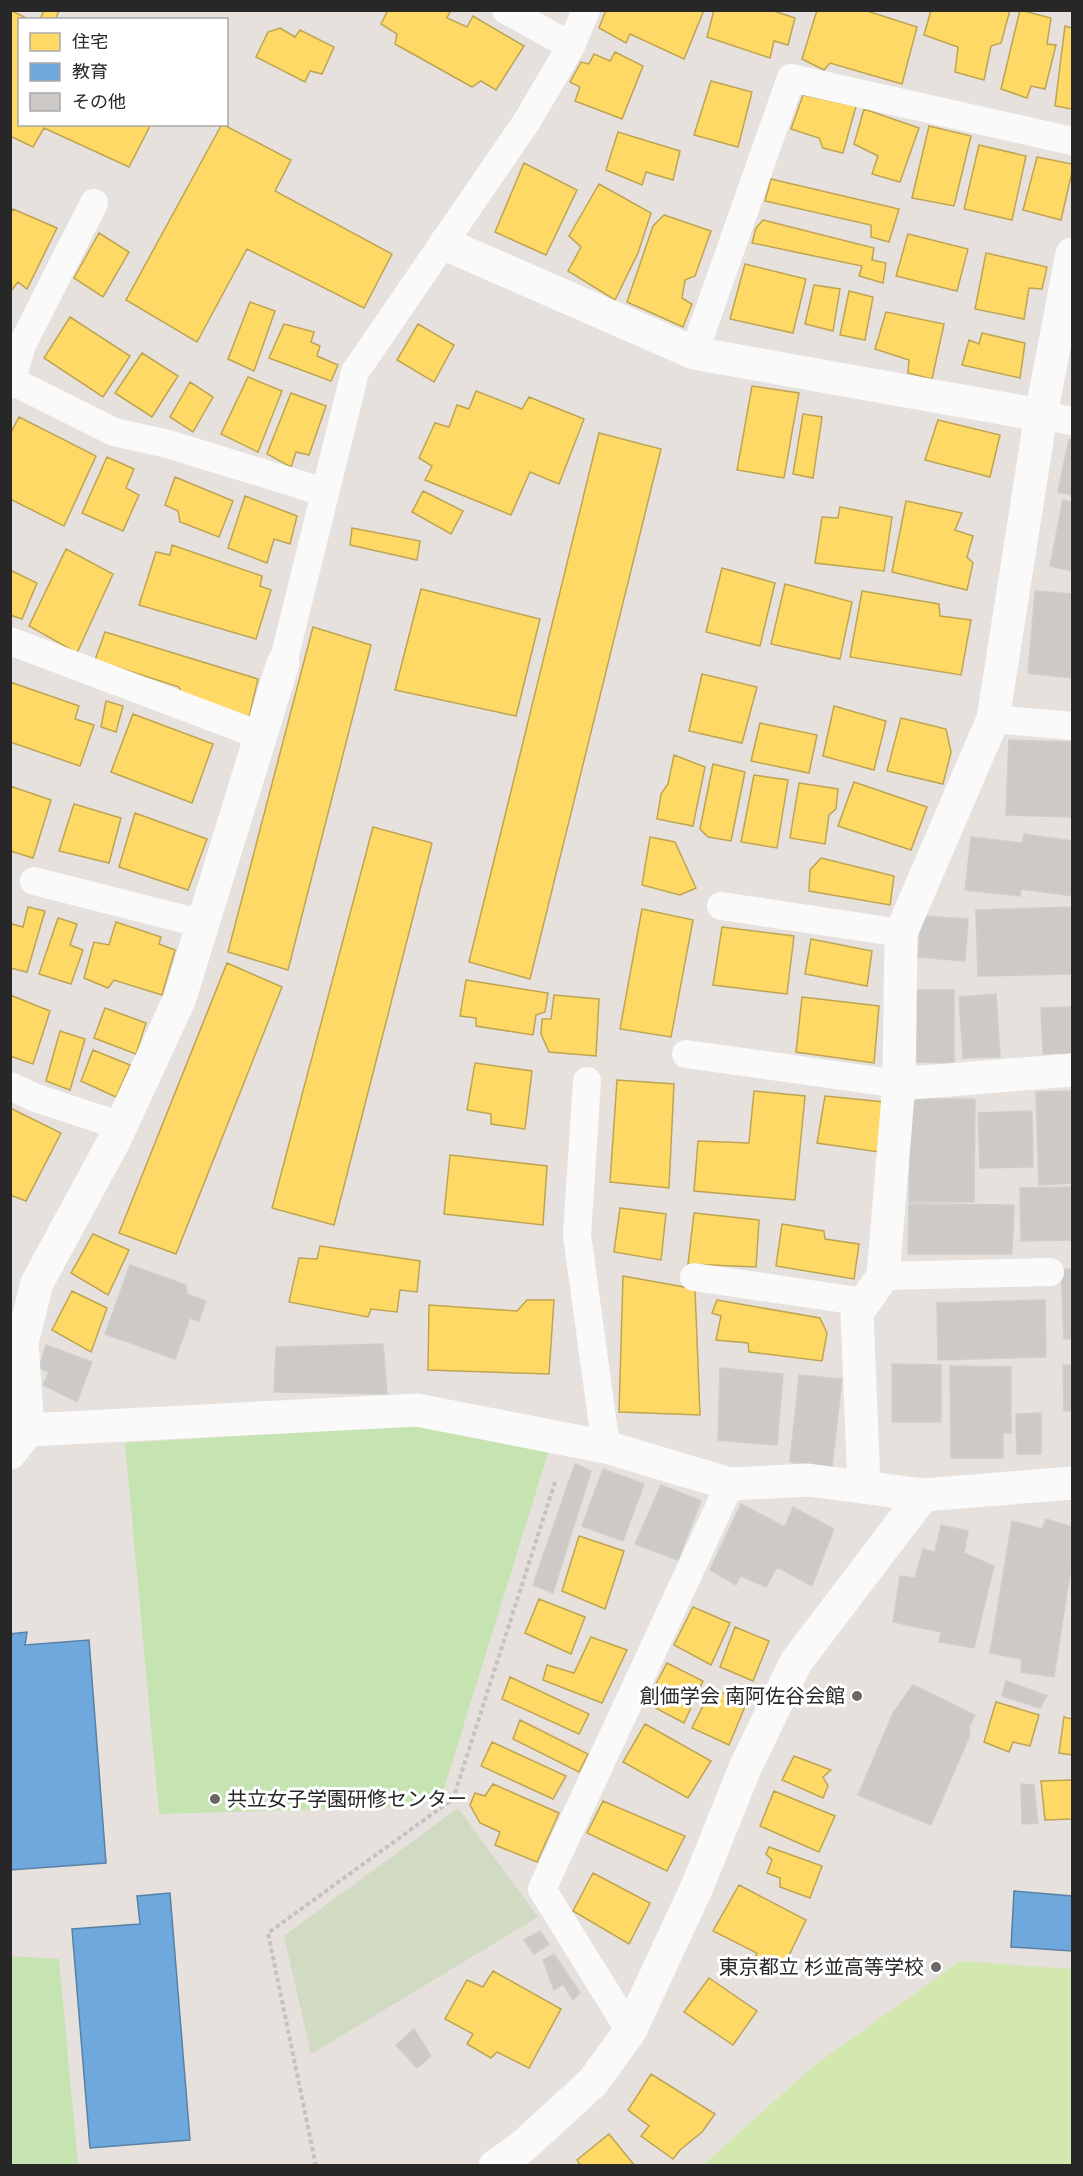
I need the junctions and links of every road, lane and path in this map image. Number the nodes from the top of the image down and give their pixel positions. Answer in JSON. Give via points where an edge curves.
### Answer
{"nodes":[{"id":1,"x":506,"y":10,"type":"edge"},
{"id":2,"x":586,"y":10,"type":"edge"},
{"id":3,"x":571,"y":46,"type":"junction"},
{"id":4,"x":1072,"y":141,"type":"edge"},
{"id":5,"x":94,"y":203,"type":"dead end"},
{"id":6,"x":445,"y":244,"type":"junction"},
{"id":7,"x":1072,"y":254,"type":"edge"},
{"id":8,"x":694,"y":353,"type":"junction"},
{"id":9,"x":13,"y":369,"type":"edge"},
{"id":10,"x":1057,"y":418,"type":"edge"},
{"id":11,"x":324,"y":492,"type":"junction"},
{"id":12,"x":10,"y":641,"type":"edge"},
{"id":13,"x":283,"y":663,"type":"joint"},
{"id":14,"x":993,"y":719,"type":"junction"},
{"id":15,"x":1072,"y":726,"type":"edge"},
{"id":16,"x":262,"y":736,"type":"junction"},
{"id":17,"x":34,"y":881,"type":"dead end"},
{"id":18,"x":721,"y":906,"type":"dead end"},
{"id":19,"x":203,"y":924,"type":"junction"},
{"id":20,"x":902,"y":933,"type":"junction"},
{"id":21,"x":686,"y":1054,"type":"dead end"},
{"id":22,"x":1072,"y":1070,"type":"edge"},
{"id":23,"x":587,"y":1081,"type":"dead end"},
{"id":24,"x":899,"y":1084,"type":"junction"},
{"id":25,"x":10,"y":1086,"type":"edge"},
{"id":26,"x":121,"y":1126,"type":"junction"},
{"id":27,"x":1050,"y":1272,"type":"dead end"},
{"id":28,"x":693,"y":1277,"type":"dead end"},
{"id":29,"x":874,"y":1289,"type":"junction"},
{"id":30,"x":569,"y":1439,"type":"junction"},
{"id":31,"x":19,"y":1442,"type":"edge"},
{"id":32,"x":606,"y":1447,"type":"junction"},
{"id":33,"x":1072,"y":1483,"type":"edge"},
{"id":34,"x":730,"y":1484,"type":"junction"},
{"id":35,"x":864,"y":1486,"type":"junction"},
{"id":36,"x":923,"y":1495,"type":"junction"},
{"id":37,"x":630,"y":2031,"type":"junction"},
{"id":38,"x":316,"y":2166,"type":"edge"},
{"id":39,"x":495,"y":2166,"type":"edge"}],
"edges":[{"from":1,"to":3,"type":"lane"},
{"from":2,"to":3,"type":"lane"},
{"from":3,"to":6,"type":"lane","via":[[527,121]]},
{"from":4,"to":8,"type":"lane","via":[[791,78]]},
{"from":5,"to":9,"type":"lane"},
{"from":6,"to":8,"type":"street"},
{"from":6,"to":11,"type":"lane","via":[[356,372]]},
{"from":7,"to":10,"type":"street"},
{"from":8,"to":10,"type":"street"},
{"from":9,"to":11,"type":"lane","via":[[114,432],[168,444]]},
{"from":10,"to":14,"type":"street"},
{"from":11,"to":13,"type":"lane"},
{"from":12,"to":16,"type":"lane"},
{"from":13,"to":16,"type":"street"},
{"from":14,"to":15,"type":"lane"},
{"from":14,"to":20,"type":"street"},
{"from":16,"to":19,"type":"street"},
{"from":17,"to":19,"type":"lane"},
{"from":18,"to":20,"type":"lane"},
{"from":19,"to":26,"type":"street","via":[[180,998]]},
{"from":20,"to":24,"type":"street"},
{"from":21,"to":24,"type":"lane"},
{"from":22,"to":24,"type":"street"},
{"from":23,"to":32,"type":"lane","via":[[577,1235]]},
{"from":24,"to":29,"type":"street"},
{"from":25,"to":26,"type":"lane"},
{"from":26,"to":31,"type":"street","via":[[37,1282],[22,1343]]},
{"from":27,"to":29,"type":"lane"},
{"from":28,"to":29,"type":"lane"},
{"from":29,"to":35,"type":"street","via":[[857,1313]]},
{"from":30,"to":31,"type":"street","via":[[417,1410]]},
{"from":30,"to":32,"type":"street"},
{"from":30,"to":38,"type":"path","via":[[453,1799],[268,1933]]},
{"from":32,"to":34,"type":"street"},
{"from":33,"to":36,"type":"street"},
{"from":34,"to":35,"type":"street","via":[[808,1480]]},
{"from":34,"to":37,"type":"lane","via":[[542,1889]]},
{"from":35,"to":36,"type":"street"},
{"from":36,"to":37,"type":"street","via":[[796,1662]]},
{"from":37,"to":39,"type":"street","via":[[593,2082],[521,2148]]}]}
